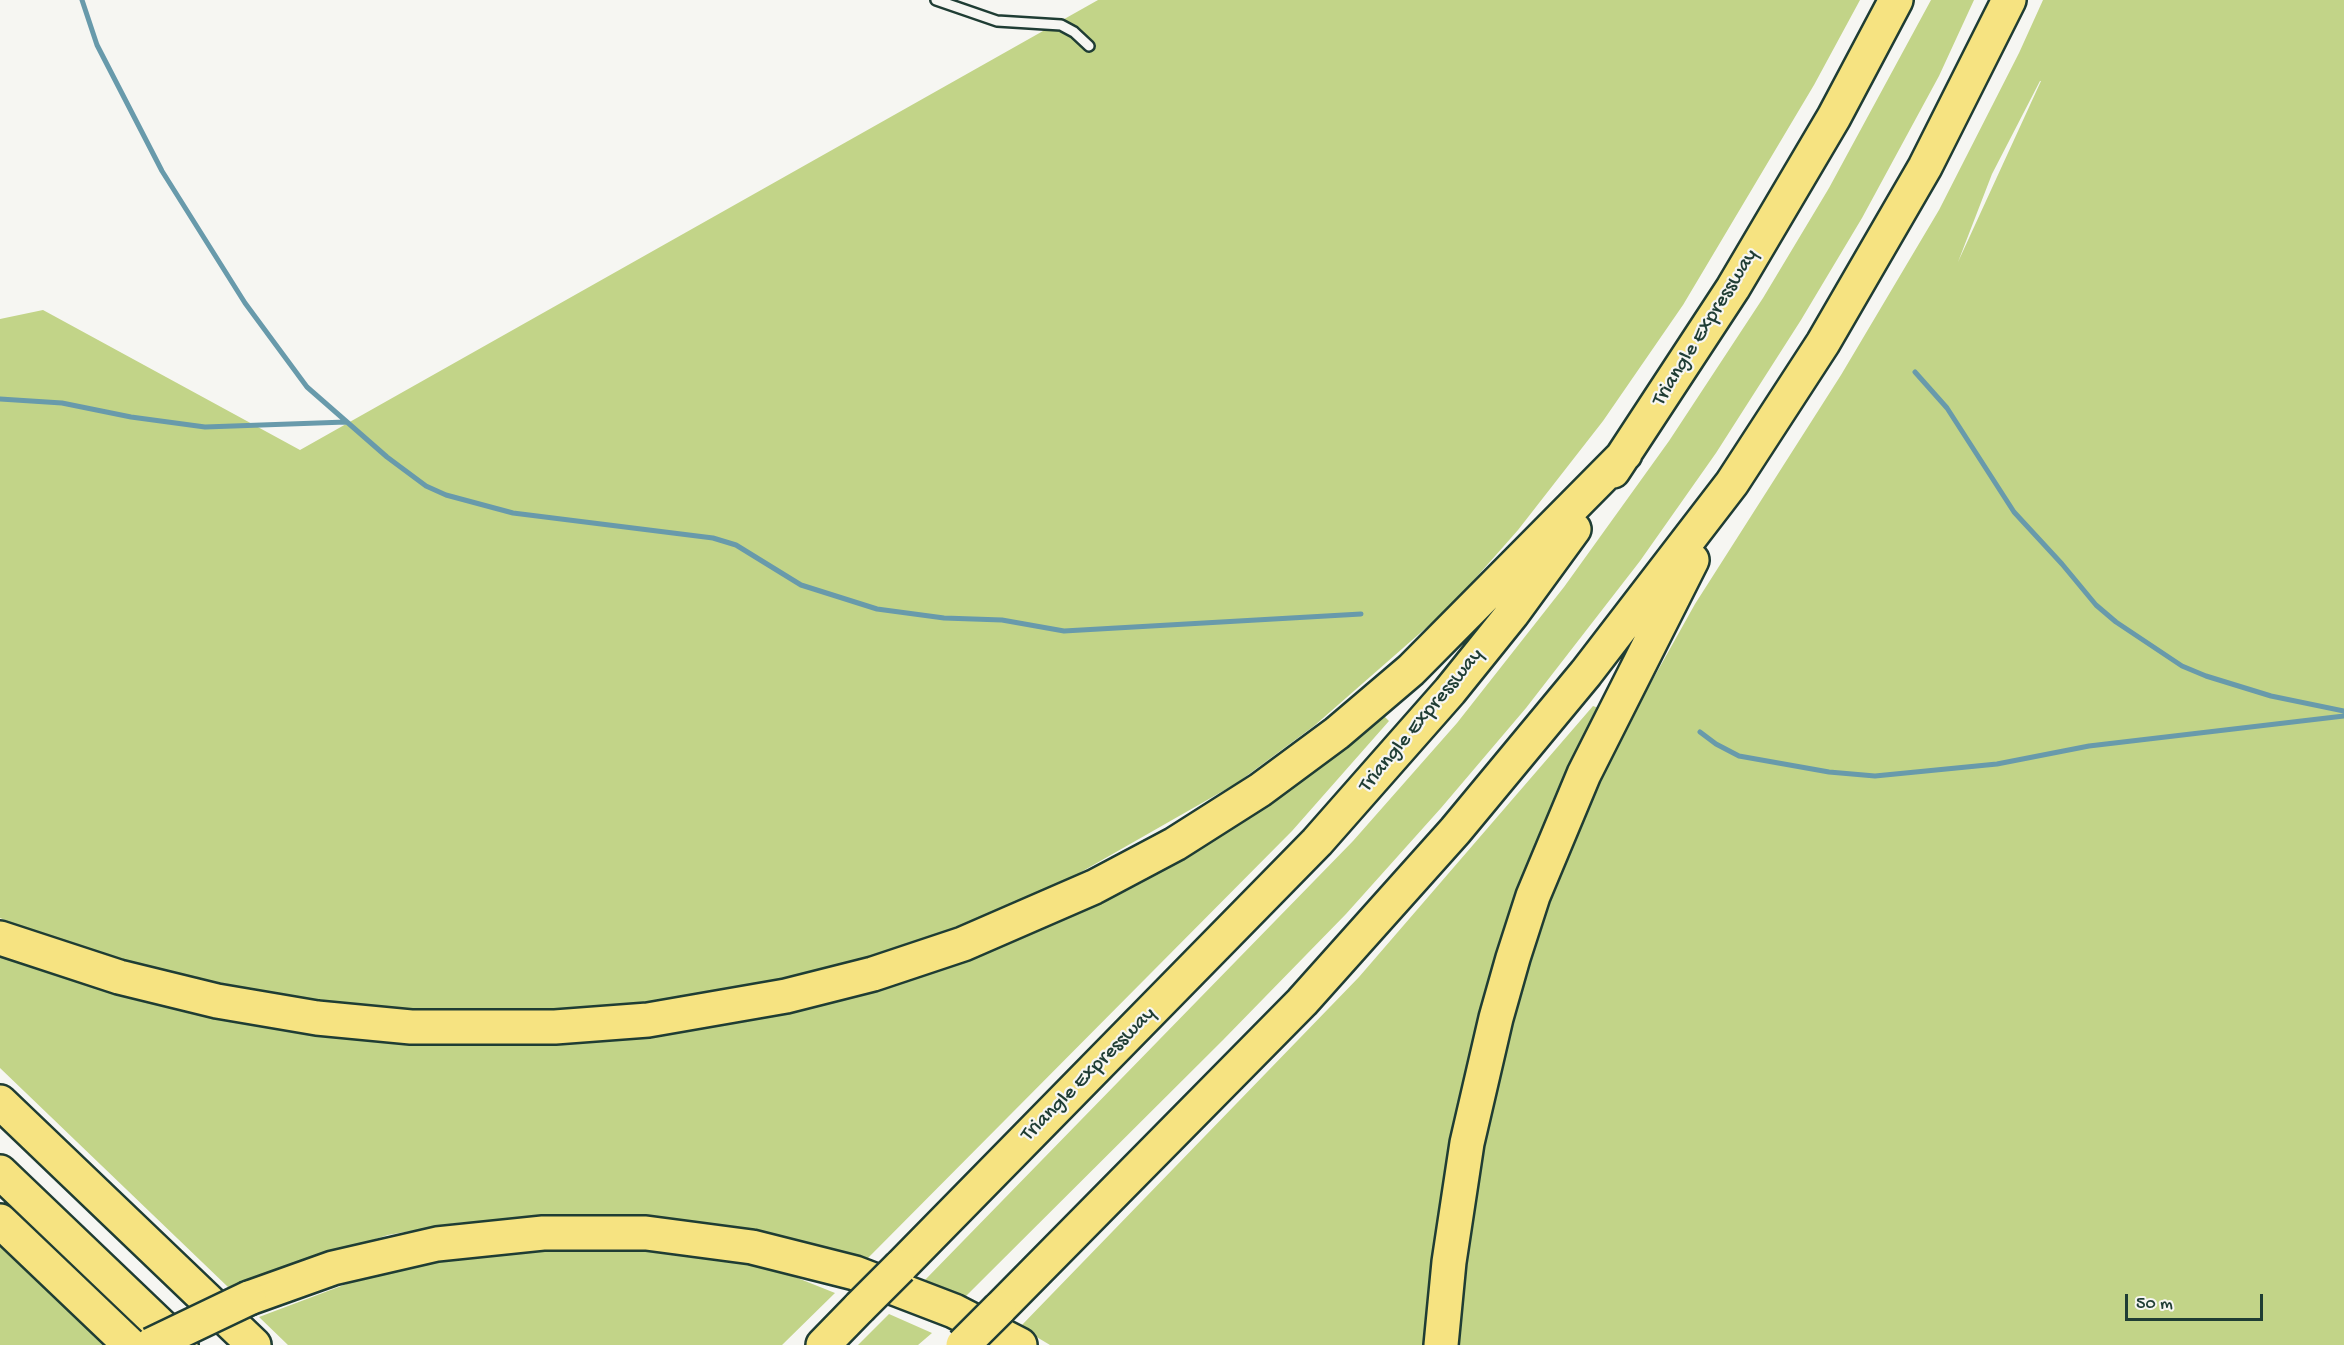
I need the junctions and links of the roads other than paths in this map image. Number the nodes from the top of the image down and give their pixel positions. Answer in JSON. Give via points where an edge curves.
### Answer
{"nodes":[{"id":1,"x":936,"y":0,"type":"edge"},
{"id":2,"x":1896,"y":0,"type":"edge"},
{"id":3,"x":2009,"y":0,"type":"edge"},
{"id":4,"x":1089,"y":46,"type":"dead end"},
{"id":5,"x":1625,"y":454,"type":"junction"},
{"id":6,"x":1732,"y":483,"type":"junction"},
{"id":7,"x":0,"y":938,"type":"edge"},
{"id":8,"x":0,"y":1102,"type":"edge"},
{"id":9,"x":0,"y":1172,"type":"edge"},
{"id":10,"x":0,"y":1221,"type":"edge"},
{"id":11,"x":130,"y":1345,"type":"edge"},
{"id":12,"x":151,"y":1345,"type":"edge"},
{"id":13,"x":181,"y":1345,"type":"edge"},
{"id":14,"x":254,"y":1345,"type":"edge"},
{"id":15,"x":823,"y":1345,"type":"edge"},
{"id":16,"x":963,"y":1345,"type":"edge"},
{"id":17,"x":1020,"y":1345,"type":"edge"},
{"id":18,"x":1441,"y":1345,"type":"edge"}],
"edges":[{"from":1,"to":4,"type":"lane","via":[[997,21],[1061,25]]},
{"from":2,"to":5,"type":"highway","name":"Triangle Expressway","via":[[1728,297]]},
{"from":3,"to":6,"type":"highway","via":[[1875,256]]},
{"from":5,"to":7,"type":"highway","via":[[1411,670],[1337,733],[1260,790],[1174,844],[1094,887],[974,940],[873,974],[775,999],[648,1020],[555,1027],[411,1027],[317,1018],[217,1001],[119,977]]},
{"from":5,"to":15,"type":"highway","name":"Triangle Expressway","bridge":true,"via":[[1512,614],[1384,768],[1248,914]]},
{"from":6,"to":16,"type":"highway","bridge":true,"via":[[1586,673],[1455,831],[1302,1002]]},
{"from":6,"to":18,"type":"highway","via":[[1593,754],[1533,896],[1496,1018],[1467,1143],[1450,1250]]},
{"from":8,"to":14,"type":"highway"},
{"from":9,"to":13,"type":"highway"},
{"from":10,"to":11,"type":"highway"},
{"from":12,"to":17,"type":"highway","bridge":true,"via":[[249,1298],[333,1268],[437,1244],[543,1233],[646,1233],[752,1247],[855,1274],[954,1311]]}]}
